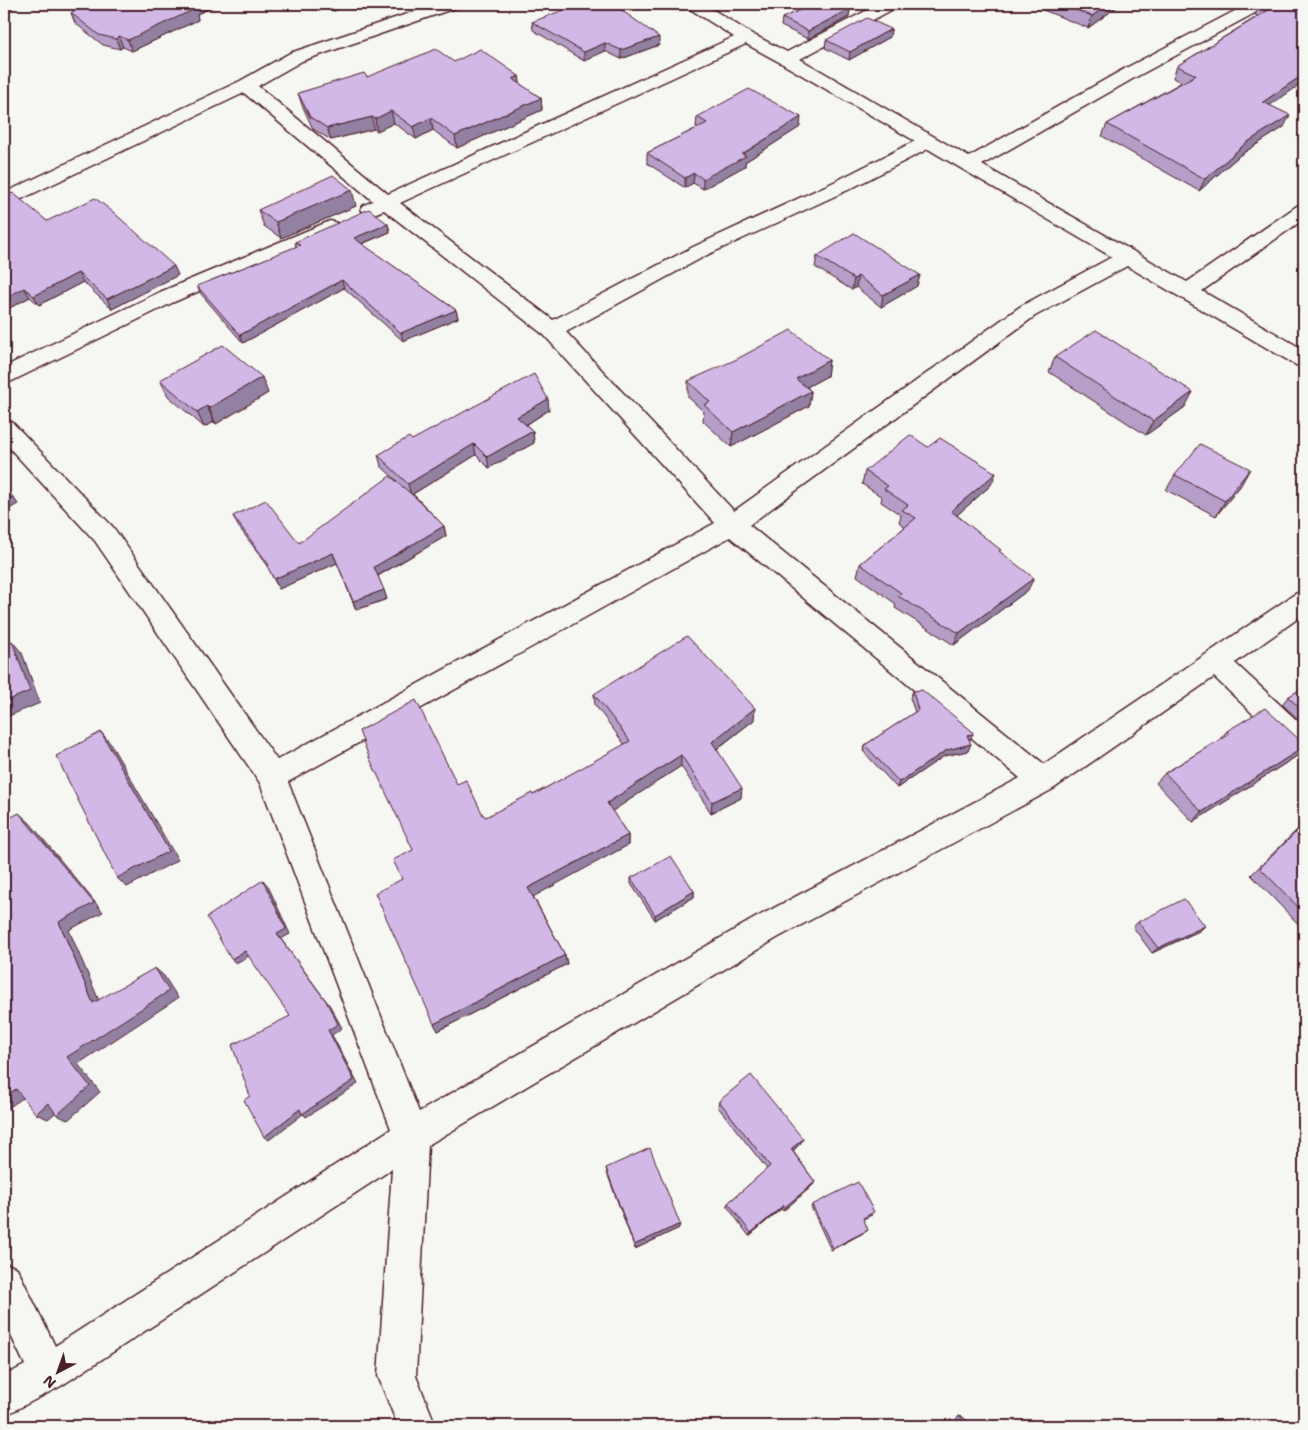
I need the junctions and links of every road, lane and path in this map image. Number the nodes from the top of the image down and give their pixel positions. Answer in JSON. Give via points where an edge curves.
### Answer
{"nodes":[{"id":1,"x":452,"y":4,"type":"edge"},
{"id":2,"x":693,"y":4,"type":"edge"},
{"id":3,"x":891,"y":4,"type":"edge"},
{"id":4,"x":1260,"y":4,"type":"edge"},
{"id":5,"x":746,"y":38,"type":"junction"},
{"id":6,"x":786,"y":59,"type":"junction"},
{"id":7,"x":246,"y":85,"type":"junction"},
{"id":8,"x":928,"y":142,"type":"junction"},
{"id":9,"x":968,"y":165,"type":"junction"},
{"id":10,"x":4,"y":200,"type":"edge"},
{"id":11,"x":386,"y":202,"type":"junction"},
{"id":12,"x":1304,"y":210,"type":"edge"},
{"id":13,"x":1127,"y":257,"type":"junction"},
{"id":14,"x":1187,"y":292,"type":"junction"},
{"id":15,"x":552,"y":330,"type":"junction"},
{"id":16,"x":1304,"y":360,"type":"edge"},
{"id":17,"x":4,"y":376,"type":"edge"},
{"id":18,"x":4,"y":428,"type":"edge"},
{"id":19,"x":732,"y":525,"type":"junction"},
{"id":20,"x":1304,"y":602,"type":"edge"},
{"id":21,"x":1216,"y":662,"type":"junction"},
{"id":22,"x":1304,"y":744,"type":"edge"},
{"id":23,"x":272,"y":777,"type":"junction"},
{"id":24,"x":1043,"y":780,"type":"junction"},
{"id":25,"x":411,"y":1136,"type":"junction"},
{"id":26,"x":4,"y":1281,"type":"edge"},
{"id":27,"x":48,"y":1373,"type":"junction"},
{"id":28,"x":4,"y":1398,"type":"edge"},
{"id":29,"x":417,"y":1426,"type":"edge"}],
"edges":[{"from":1,"to":7,"type":"street","via":[[296,58]]},
{"from":2,"to":5,"type":"street"},
{"from":3,"to":6,"type":"street"},
{"from":4,"to":9,"type":"street"},
{"from":5,"to":6,"type":"street"},
{"from":5,"to":11,"type":"street"},
{"from":6,"to":8,"type":"street"},
{"from":7,"to":10,"type":"street"},
{"from":7,"to":11,"type":"street"},
{"from":8,"to":9,"type":"street"},
{"from":8,"to":15,"type":"street","via":[[700,251]]},
{"from":9,"to":13,"type":"street"},
{"from":11,"to":15,"type":"street"},
{"from":11,"to":17,"type":"street","via":[[167,297]]},
{"from":12,"to":14,"type":"street"},
{"from":13,"to":14,"type":"street"},
{"from":13,"to":19,"type":"street","via":[[1028,311]]},
{"from":14,"to":16,"type":"street"},
{"from":15,"to":19,"type":"street"},
{"from":18,"to":23,"type":"street","via":[[104,534]]},
{"from":19,"to":23,"type":"street"},
{"from":19,"to":24,"type":"street"},
{"from":20,"to":21,"type":"street"},
{"from":21,"to":22,"type":"street"},
{"from":21,"to":24,"type":"street"},
{"from":23,"to":25,"type":"street"},
{"from":24,"to":25,"type":"street","via":[[766,928]]},
{"from":25,"to":27,"type":"street"},
{"from":25,"to":29,"type":"street","via":[[397,1376]]},
{"from":26,"to":27,"type":"street"},
{"from":27,"to":28,"type":"street"}]}
